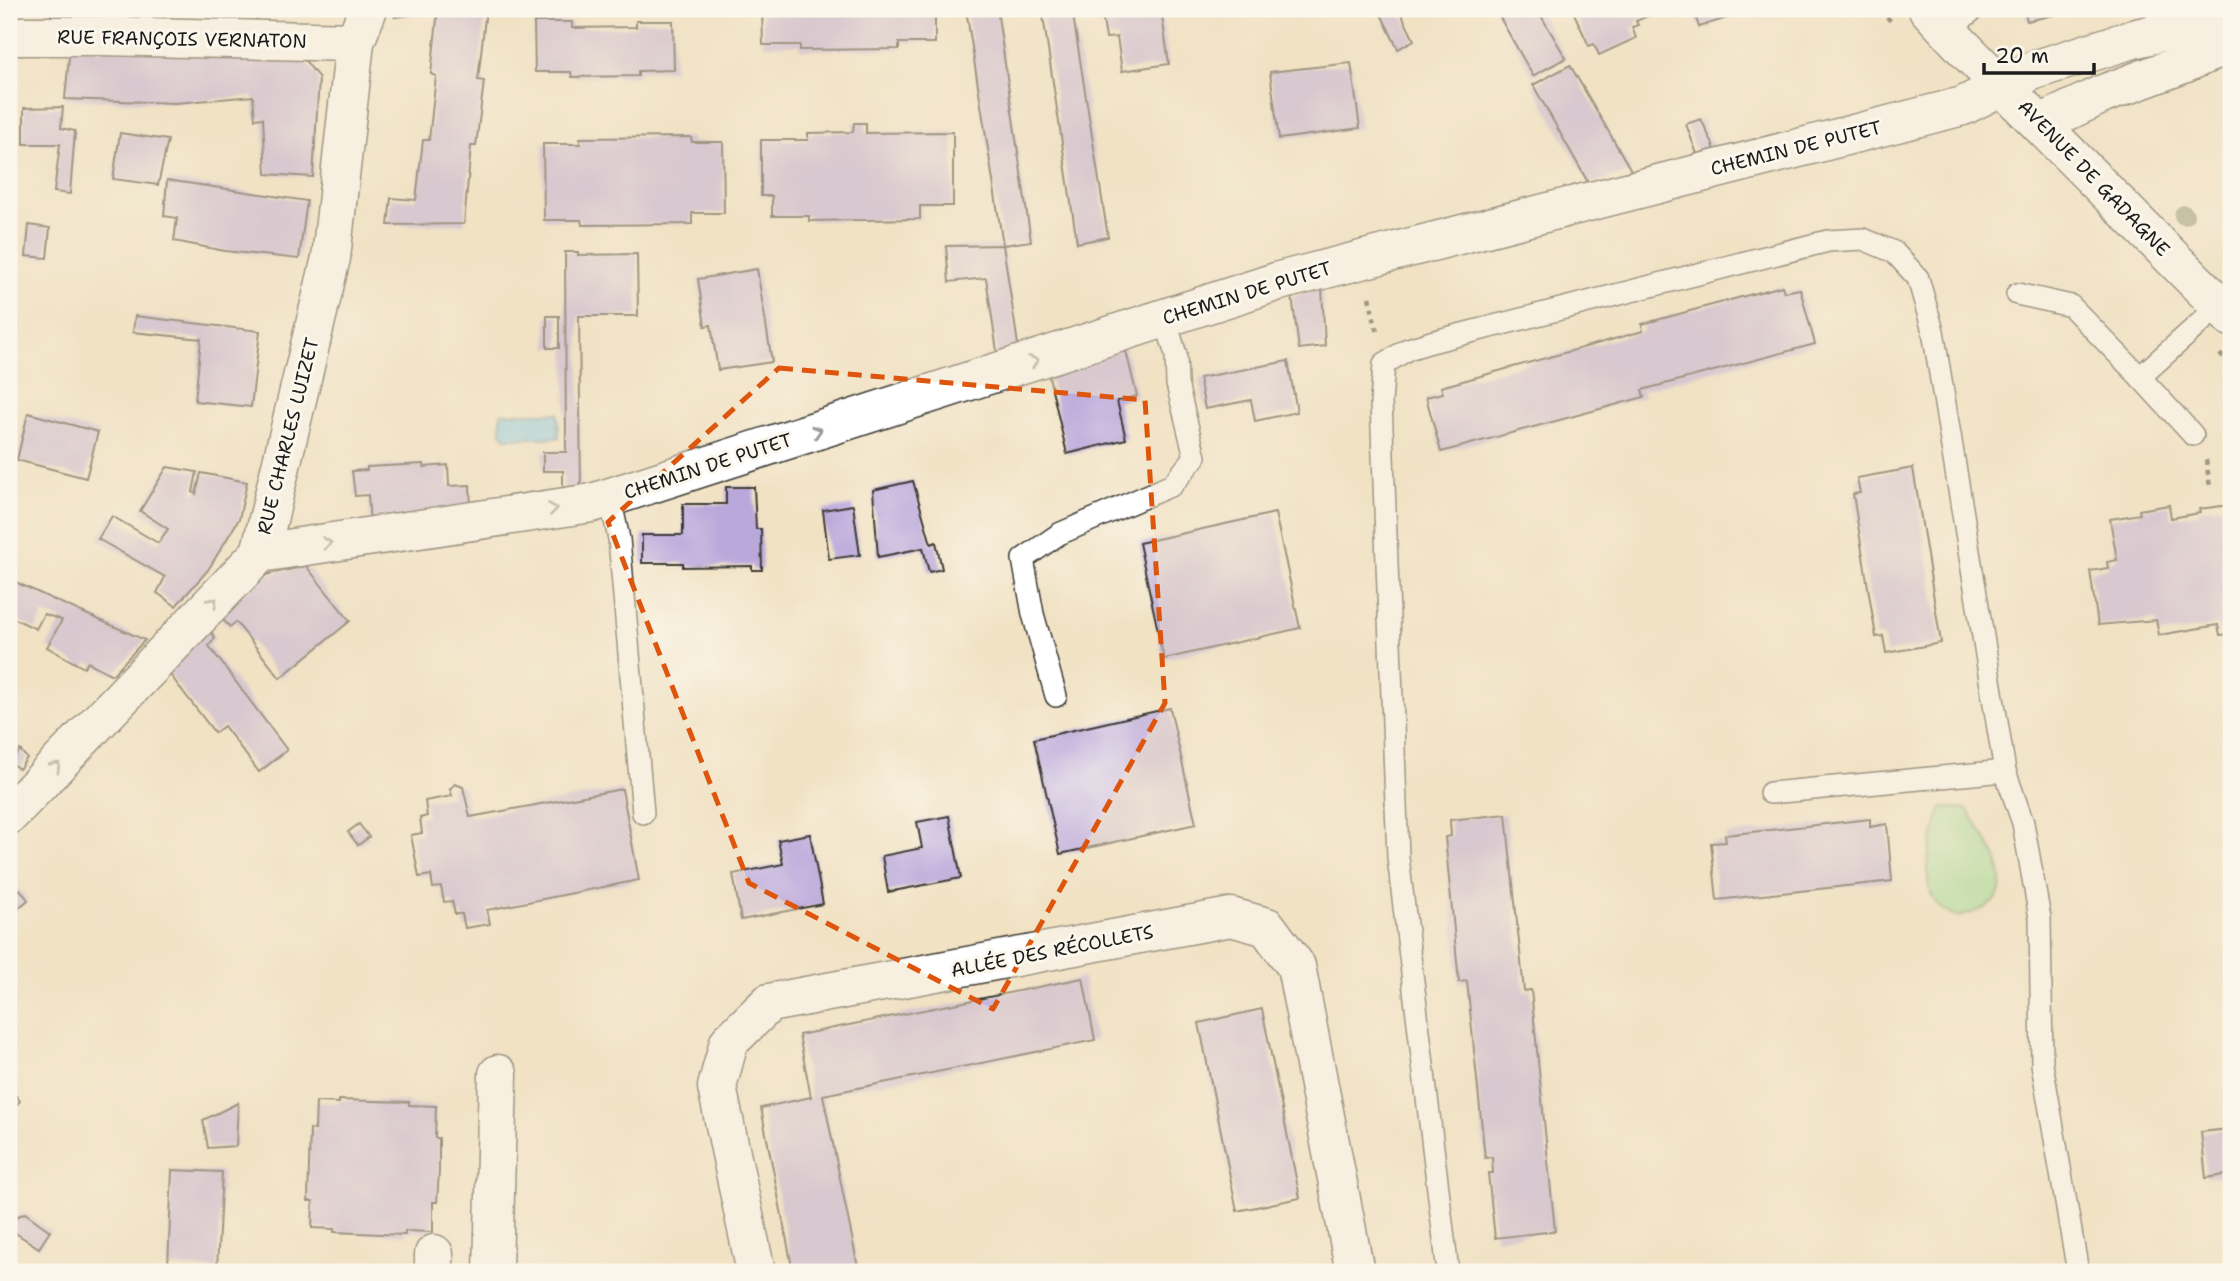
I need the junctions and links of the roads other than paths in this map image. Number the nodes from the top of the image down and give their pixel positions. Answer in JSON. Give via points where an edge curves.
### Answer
{"nodes":[{"id":1,"x":2231,"y":15,"type":"edge"},
{"id":2,"x":1950,"y":16,"type":"edge"},
{"id":3,"x":99,"y":22,"type":"edge"},
{"id":4,"x":361,"y":25,"type":"edge"},
{"id":5,"x":9,"y":36,"type":"edge"},
{"id":6,"x":2231,"y":43,"type":"edge"},
{"id":7,"x":2002,"y":85,"type":"junction"},
{"id":8,"x":2040,"y":124,"type":"junction"},
{"id":9,"x":2017,"y":295,"type":"dead end"},
{"id":10,"x":2226,"y":311,"type":"edge"},
{"id":11,"x":1165,"y":318,"type":"junction"},
{"id":12,"x":2140,"y":377,"type":"junction"},
{"id":13,"x":2193,"y":435,"type":"dead end"},
{"id":14,"x":610,"y":498,"type":"junction"},
{"id":15,"x":260,"y":553,"type":"junction"},
{"id":16,"x":1056,"y":696,"type":"dead end"},
{"id":17,"x":2005,"y":771,"type":"junction"},
{"id":18,"x":1770,"y":793,"type":"dead end"},
{"id":19,"x":643,"y":813,"type":"dead end"},
{"id":20,"x":9,"y":816,"type":"edge"},
{"id":21,"x":498,"y":1074,"type":"dead end"},
{"id":22,"x":493,"y":1272,"type":"edge"},
{"id":23,"x":756,"y":1272,"type":"edge"},
{"id":24,"x":1354,"y":1272,"type":"edge"},
{"id":25,"x":1448,"y":1272,"type":"edge"},
{"id":26,"x":2078,"y":1272,"type":"edge"}],
"edges":[{"from":1,"to":7,"type":"street","name":"CHEMIN DE PUTET","via":[[2091,52]]},
{"from":2,"to":7,"type":"street","name":"AVENUE DE GADAGNE"},
{"from":3,"to":4,"type":"street","name":"RUE FRANÇOIS VERNATON"},
{"from":3,"to":5,"type":"street","name":"RUE FRANÇOIS VERNATON"},
{"from":4,"to":15,"type":"street","name":"RUE CHARLES LUIZET","via":[[331,258]]},
{"from":6,"to":8,"type":"street"},
{"from":7,"to":8,"type":"street","name":"AVENUE DE GADAGNE"},
{"from":7,"to":11,"type":"street","name":"CHEMIN DE PUTET","via":[[1963,106],[1360,259]]},
{"from":8,"to":10,"type":"street","name":"AVENUE DE GADAGNE"},
{"from":9,"to":12,"type":"lane","via":[[2071,306]]},
{"from":10,"to":12,"type":"lane"},
{"from":14,"to":11,"type":"street","name":"CHEMIN DE PUTET","one_way":true},
{"from":11,"to":16,"type":"lane","via":[[1195,457],[1172,485],[1059,534],[1023,559]]},
{"from":12,"to":13,"type":"lane"},
{"from":15,"to":14,"type":"street","name":"CHEMIN DE PUTET","one_way":true},
{"from":14,"to":19,"type":"lane","via":[[619,539]]},
{"from":20,"to":15,"type":"street","name":"RUE CHARLES LUIZET","one_way":true},
{"from":17,"to":18,"type":"lane"},
{"from":17,"to":25,"type":"lane","via":[[1933,331],[1918,278],[1894,252],[1863,239],[1828,240],[1431,342],[1384,364],[1381,402],[1398,857]]},
{"from":17,"to":26,"type":"lane","via":[[2024,823],[2040,918],[2042,1064]]},
{"from":21,"to":22,"type":"street"},
{"from":23,"to":24,"type":"street","name":"ALLÉE DES RÉCOLLETS","via":[[717,1087],[729,1042],[769,1003],[1231,917],[1267,927],[1296,966]]}]}
